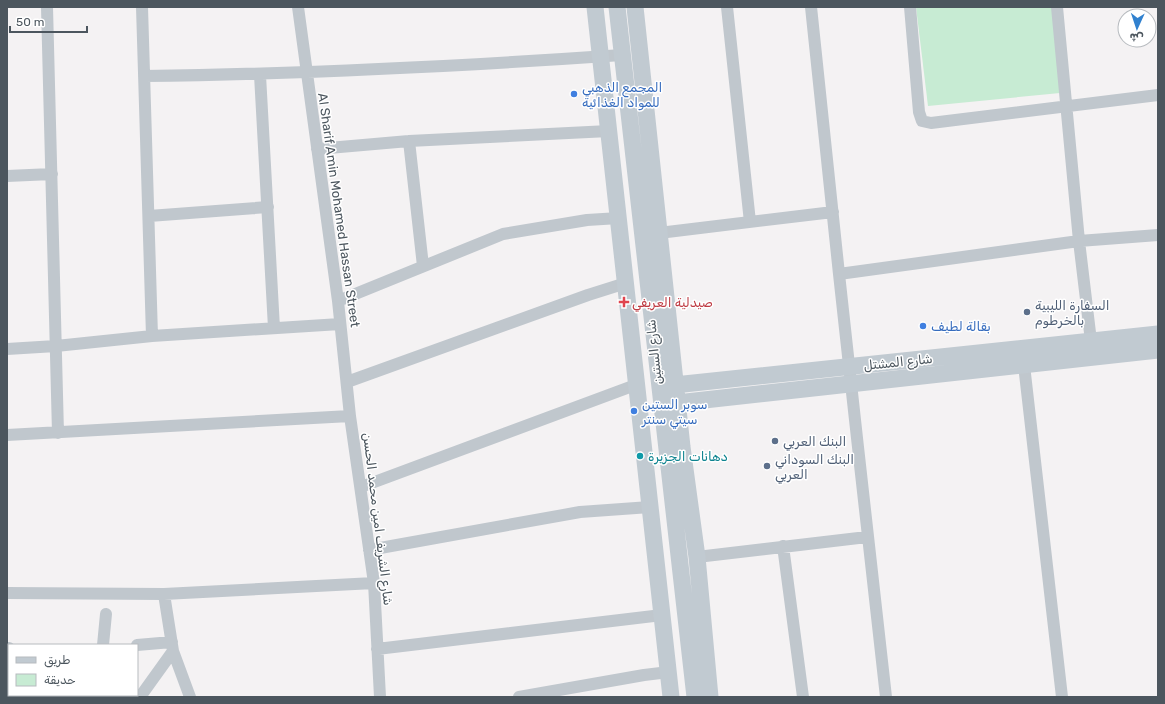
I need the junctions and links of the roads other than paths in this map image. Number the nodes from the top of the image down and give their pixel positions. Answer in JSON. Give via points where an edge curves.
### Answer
{"nodes":[{"id":1,"x":47,"y":7,"type":"edge"},
{"id":2,"x":142,"y":7,"type":"edge"},
{"id":3,"x":298,"y":7,"type":"edge"},
{"id":4,"x":595,"y":7,"type":"edge"},
{"id":5,"x":617,"y":7,"type":"edge"},
{"id":6,"x":635,"y":7,"type":"edge"},
{"id":7,"x":727,"y":7,"type":"edge"},
{"id":8,"x":811,"y":7,"type":"edge"},
{"id":9,"x":910,"y":7,"type":"edge"},
{"id":10,"x":1057,"y":7,"type":"edge"},
{"id":11,"x":622,"y":54,"type":"junction"},
{"id":12,"x":601,"y":56,"type":"junction"},
{"id":13,"x":307,"y":73,"type":"junction"},
{"id":14,"x":260,"y":75,"type":"junction"},
{"id":15,"x":144,"y":76,"type":"junction"},
{"id":16,"x":626,"y":89,"type":"junction"},
{"id":17,"x":605,"y":91,"type":"junction"},
{"id":18,"x":1158,"y":95,"type":"edge"},
{"id":19,"x":1067,"y":106,"type":"junction"},
{"id":20,"x":609,"y":131,"type":"junction"},
{"id":21,"x":409,"y":141,"type":"junction"},
{"id":22,"x":317,"y":149,"type":"junction"},
{"id":23,"x":52,"y":174,"type":"junction"},
{"id":24,"x":7,"y":176,"type":"edge"},
{"id":25,"x":268,"y":207,"type":"junction"},
{"id":26,"x":833,"y":212,"type":"junction"},
{"id":27,"x":149,"y":216,"type":"junction"},
{"id":28,"x":619,"y":218,"type":"junction"},
{"id":29,"x":750,"y":222,"type":"junction"},
{"id":30,"x":659,"y":233,"type":"junction"},
{"id":31,"x":1158,"y":235,"type":"edge"},
{"id":32,"x":1079,"y":241,"type":"junction"},
{"id":33,"x":423,"y":266,"type":"junction"},
{"id":34,"x":839,"y":274,"type":"junction"},
{"id":35,"x":626,"y":283,"type":"junction"},
{"id":36,"x":338,"y":301,"type":"junction"},
{"id":37,"x":340,"y":324,"type":"junction"},
{"id":38,"x":274,"y":328,"type":"junction"},
{"id":39,"x":1158,"y":334,"type":"edge"},
{"id":40,"x":152,"y":336,"type":"junction"},
{"id":41,"x":1091,"y":341,"type":"junction"},
{"id":42,"x":56,"y":346,"type":"junction"},
{"id":43,"x":7,"y":348,"type":"edge"},
{"id":44,"x":1158,"y":350,"type":"edge"},
{"id":45,"x":1024,"y":365,"type":"junction"},
{"id":46,"x":850,"y":367,"type":"junction"},
{"id":47,"x":347,"y":382,"type":"junction"},
{"id":48,"x":638,"y":384,"type":"junction"},
{"id":49,"x":852,"y":384,"type":"junction"},
{"id":50,"x":675,"y":385,"type":"junction"},
{"id":51,"x":658,"y":387,"type":"junction"},
{"id":52,"x":678,"y":403,"type":"junction"},
{"id":53,"x":660,"y":405,"type":"junction"},
{"id":54,"x":640,"y":407,"type":"junction"},
{"id":55,"x":350,"y":416,"type":"junction"},
{"id":56,"x":58,"y":433,"type":"junction"},
{"id":57,"x":7,"y":436,"type":"edge"},
{"id":58,"x":361,"y":488,"type":"junction"},
{"id":59,"x":650,"y":507,"type":"junction"},
{"id":60,"x":867,"y":538,"type":"junction"},
{"id":61,"x":783,"y":546,"type":"junction"},
{"id":62,"x":369,"y":550,"type":"junction"},
{"id":63,"x":697,"y":556,"type":"junction"},
{"id":64,"x":374,"y":582,"type":"junction"},
{"id":65,"x":7,"y":593,"type":"edge"},
{"id":66,"x":164,"y":594,"type":"junction"},
{"id":67,"x":106,"y":614,"type":"dead end"},
{"id":68,"x":662,"y":615,"type":"junction"},
{"id":69,"x":103,"y":644,"type":"edge"},
{"id":70,"x":138,"y":645,"type":"edge"},
{"id":71,"x":172,"y":647,"type":"junction"},
{"id":72,"x":377,"y":649,"type":"junction"},
{"id":73,"x":669,"y":672,"type":"junction"},
{"id":74,"x":700,"y":672,"type":"junction"},
{"id":75,"x":566,"y":693,"type":"edge"},
{"id":76,"x":140,"y":697,"type":"edge"},
{"id":77,"x":190,"y":697,"type":"edge"},
{"id":78,"x":380,"y":697,"type":"edge"},
{"id":79,"x":519,"y":697,"type":"edge"},
{"id":80,"x":671,"y":697,"type":"edge"},
{"id":81,"x":695,"y":697,"type":"edge"},
{"id":82,"x":710,"y":697,"type":"edge"},
{"id":83,"x":803,"y":697,"type":"edge"},
{"id":84,"x":886,"y":697,"type":"edge"},
{"id":85,"x":1062,"y":697,"type":"edge"}],
"edges":[{"from":1,"to":23,"type":"street"},
{"from":2,"to":15,"type":"street"},
{"from":3,"to":13,"type":"street","name":"Al Sharif Amin Mohamed Hassan Street"},
{"from":4,"to":12,"type":"main road","name":"شارع الستين"},
{"from":5,"to":11,"type":"main road","name":"شارع الستين"},
{"from":6,"to":30,"type":"main road"},
{"from":7,"to":29,"type":"street"},
{"from":8,"to":26,"type":"street"},
{"from":9,"to":19,"type":"street","via":[[919,112],[922,121],[931,123]]},
{"from":10,"to":19,"type":"street"},
{"from":11,"to":12,"type":"street"},
{"from":11,"to":16,"type":"main road","name":"شارع الستين"},
{"from":12,"to":13,"type":"street"},
{"from":12,"to":17,"type":"main road","name":"شارع الستين"},
{"from":13,"to":14,"type":"street"},
{"from":13,"to":22,"type":"street","name":"Al Sharif Amin Mohamed Hassan Street"},
{"from":14,"to":15,"type":"street"},
{"from":14,"to":25,"type":"street"},
{"from":15,"to":27,"type":"street"},
{"from":16,"to":17,"type":"main road"},
{"from":16,"to":51,"type":"main road","name":"شارع الستين"},
{"from":17,"to":20,"type":"main road","name":"شارع الستين"},
{"from":18,"to":19,"type":"street"},
{"from":19,"to":32,"type":"street"},
{"from":20,"to":21,"type":"street"},
{"from":20,"to":28,"type":"main road","name":"شارع الستين"},
{"from":21,"to":22,"type":"street"},
{"from":21,"to":33,"type":"street"},
{"from":22,"to":36,"type":"street","name":"Al Sharif Amin Mohamed Hassan Street"},
{"from":23,"to":24,"type":"street"},
{"from":23,"to":42,"type":"street"},
{"from":25,"to":27,"type":"street"},
{"from":25,"to":38,"type":"street"},
{"from":26,"to":29,"type":"street"},
{"from":26,"to":34,"type":"street"},
{"from":27,"to":40,"type":"street"},
{"from":28,"to":33,"type":"street","via":[[587,220],[503,234]]},
{"from":28,"to":35,"type":"main road","name":"شارع الستين"},
{"from":29,"to":30,"type":"street"},
{"from":30,"to":50,"type":"main road"},
{"from":31,"to":32,"type":"street"},
{"from":32,"to":34,"type":"street"},
{"from":32,"to":41,"type":"street"},
{"from":33,"to":36,"type":"street"},
{"from":34,"to":46,"type":"street"},
{"from":35,"to":47,"type":"street"},
{"from":35,"to":48,"type":"main road","name":"شارع الستين"},
{"from":36,"to":37,"type":"street","name":"Al Sharif Amin Mohamed Hassan Street"},
{"from":37,"to":38,"type":"street"},
{"from":37,"to":47,"type":"street","name":"Al Sharif Amin Mohamed Hassan Street"},
{"from":38,"to":40,"type":"street"},
{"from":39,"to":41,"type":"main road","name":"شارع المشتل"},
{"from":40,"to":42,"type":"street"},
{"from":41,"to":46,"type":"main road","name":"شارع المشتل"},
{"from":42,"to":43,"type":"street"},
{"from":42,"to":56,"type":"street"},
{"from":44,"to":45,"type":"main road","name":"شارع المشتل"},
{"from":45,"to":49,"type":"main road","name":"شارع المشتل"},
{"from":45,"to":85,"type":"street"},
{"from":46,"to":49,"type":"street"},
{"from":46,"to":50,"type":"main road","name":"شارع المشتل"},
{"from":47,"to":55,"type":"street","name":"Al Sharif Amin Mohamed Hassan Street"},
{"from":48,"to":51,"type":"main road","name":"شارع المشتل"},
{"from":48,"to":54,"type":"main road","name":"شارع الستين"},
{"from":48,"to":58,"type":"street"},
{"from":49,"to":52,"type":"main road","name":"شارع المشتل"},
{"from":49,"to":60,"type":"street"},
{"from":50,"to":51,"type":"main road","name":"شارع المشتل"},
{"from":50,"to":52,"type":"main road"},
{"from":51,"to":53,"type":"main road","name":"شارع الستين"},
{"from":52,"to":53,"type":"main road","name":"شارع المشتل"},
{"from":52,"to":63,"type":"main road"},
{"from":53,"to":54,"type":"main road","name":"شارع المشتل"},
{"from":53,"to":74,"type":"main road","name":"شارع الستين"},
{"from":54,"to":59,"type":"main road","name":"شارع الستين"},
{"from":55,"to":56,"type":"street"},
{"from":55,"to":58,"type":"street","name":"شارع الشريف امين محمد الحسن"},
{"from":56,"to":57,"type":"street"},
{"from":58,"to":62,"type":"street","name":"شارع الشريف امين محمد الحسن"},
{"from":59,"to":62,"type":"street","via":[[580,512]]},
{"from":59,"to":68,"type":"main road","name":"شارع الستين"},
{"from":60,"to":61,"type":"street"},
{"from":60,"to":84,"type":"street"},
{"from":61,"to":63,"type":"street"},
{"from":61,"to":83,"type":"street"},
{"from":62,"to":64,"type":"street","name":"شارع الشريف امين محمد الحسن"},
{"from":63,"to":74,"type":"main road"},
{"from":64,"to":66,"type":"street"},
{"from":64,"to":72,"type":"street","name":"شارع الشريف امين محمد الحسن"},
{"from":65,"to":66,"type":"street"},
{"from":66,"to":71,"type":"street"},
{"from":67,"to":69,"type":"street"},
{"from":68,"to":72,"type":"street"},
{"from":68,"to":73,"type":"main road","name":"شارع الستين"},
{"from":70,"to":71,"type":"street"},
{"from":71,"to":76,"type":"street"},
{"from":71,"to":77,"type":"street"},
{"from":72,"to":78,"type":"street","name":"شارع الشريف امين محمد الحسن"},
{"from":73,"to":75,"type":"street","via":[[644,675]]},
{"from":73,"to":80,"type":"main road","name":"شارع الستين"},
{"from":74,"to":81,"type":"main road","name":"شارع الستين"},
{"from":74,"to":82,"type":"main road"},
{"from":75,"to":79,"type":"street"}]}
